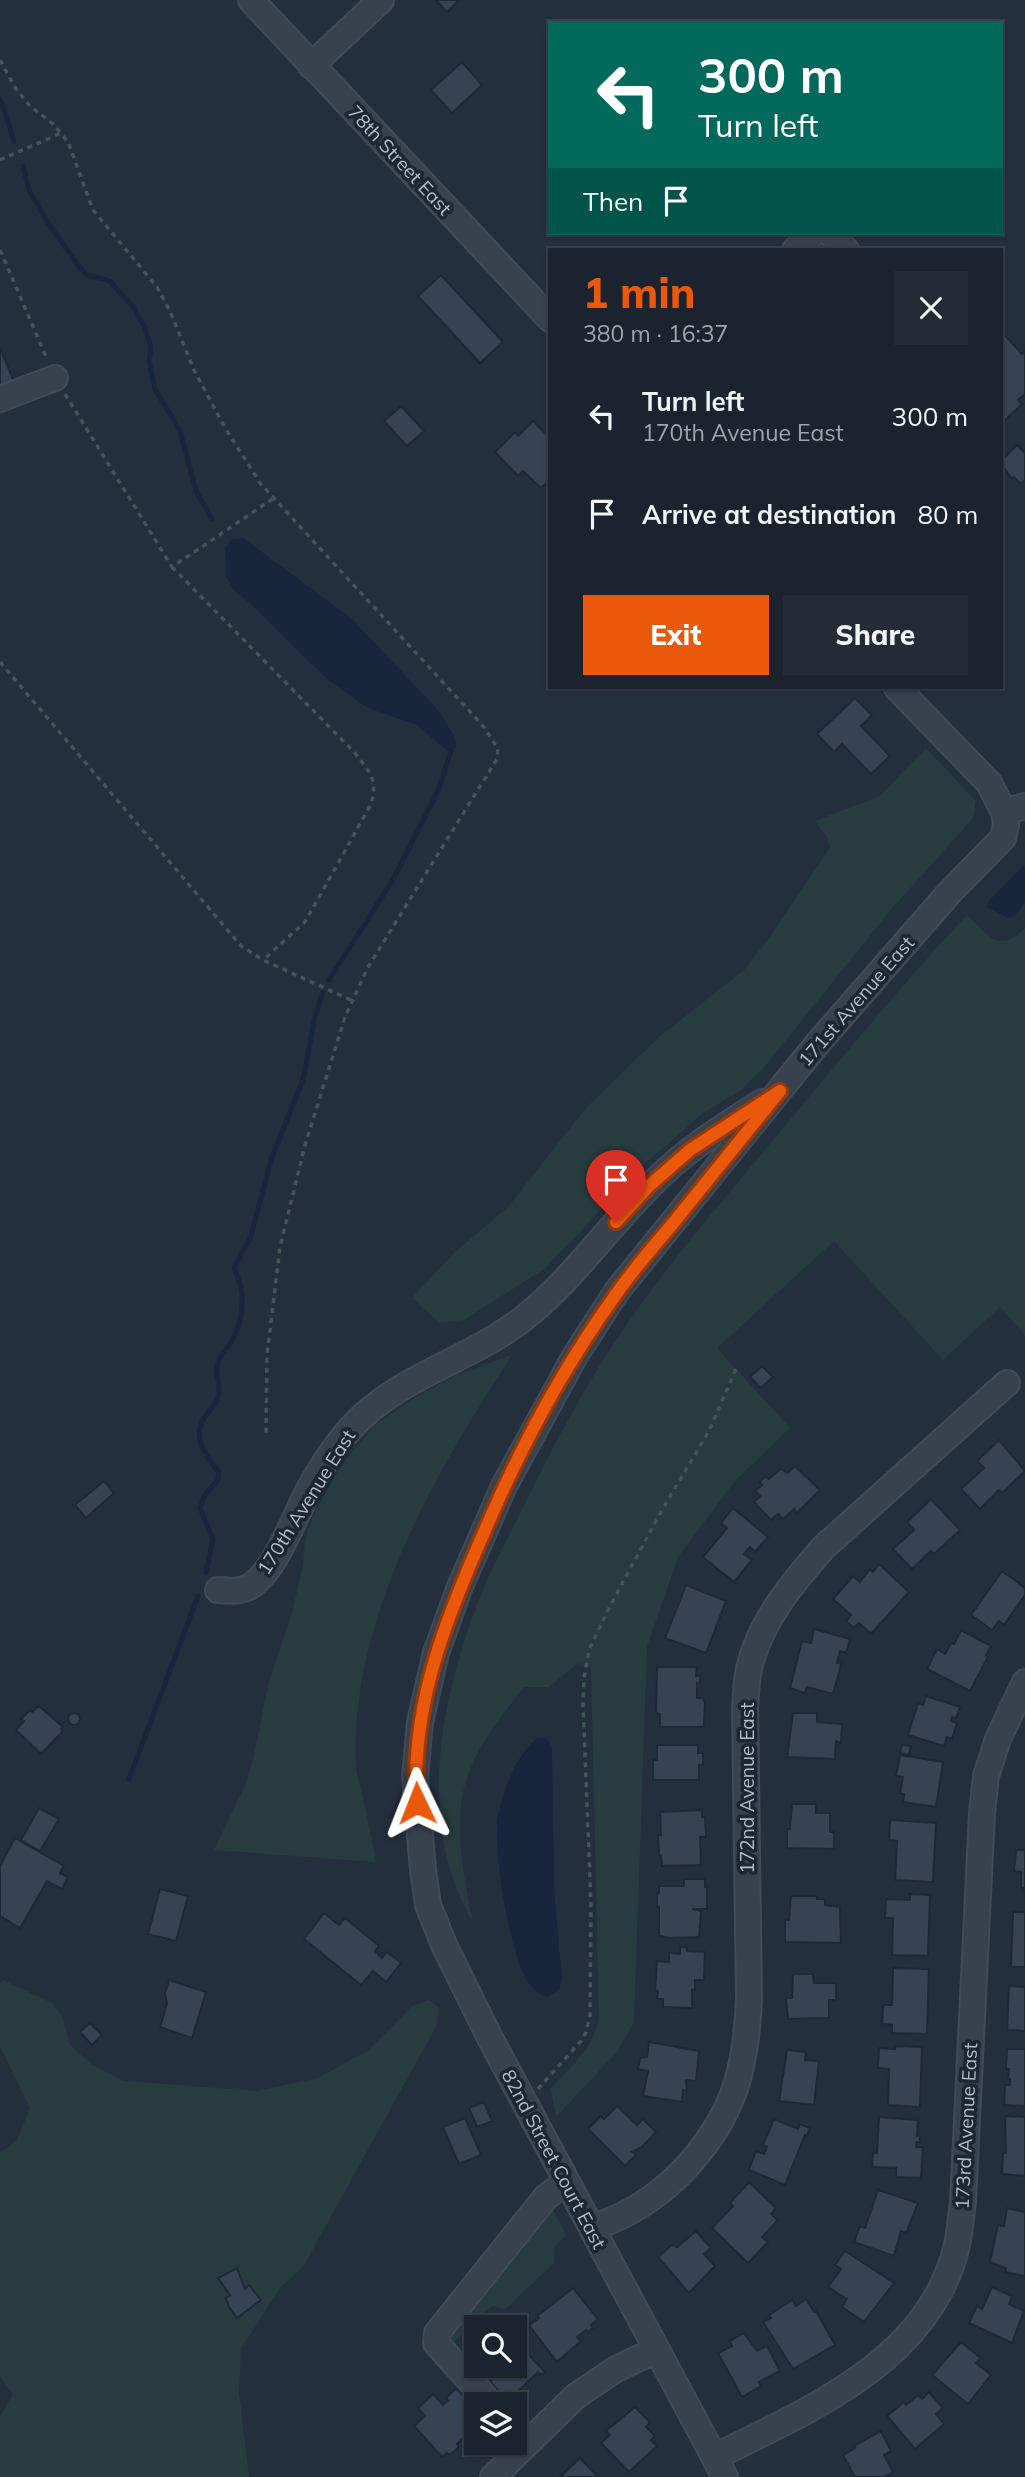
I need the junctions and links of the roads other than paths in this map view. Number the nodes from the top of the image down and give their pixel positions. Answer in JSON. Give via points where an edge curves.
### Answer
{"nodes":[{"id":1,"x":251,"y":0,"type":"edge"},
{"id":2,"x":381,"y":0,"type":"edge"},
{"id":3,"x":311,"y":66,"type":"junction"},
{"id":4,"x":812,"y":235,"type":"edge"},
{"id":5,"x":832,"y":235,"type":"edge"},
{"id":6,"x":797,"y":248,"type":"edge"},
{"id":7,"x":844,"y":248,"type":"edge"},
{"id":8,"x":548,"y":317,"type":"edge"},
{"id":9,"x":55,"y":377,"type":"road end"},
{"id":10,"x":0,"y":399,"type":"edge"},
{"id":11,"x":898,"y":689,"type":"edge"},
{"id":12,"x":1015,"y":809,"type":"edge"},
{"id":13,"x":780,"y":1091,"type":"junction"},
{"id":14,"x":1007,"y":1383,"type":"dead end"},
{"id":15,"x":218,"y":1590,"type":"dead end"},
{"id":16,"x":1025,"y":1682,"type":"edge"},
{"id":17,"x":418,"y":1829,"type":"joint"},
{"id":18,"x":566,"y":2182,"type":"junction"},
{"id":19,"x":592,"y":2229,"type":"junction"},
{"id":20,"x":656,"y":2350,"type":"junction"},
{"id":21,"x":480,"y":2392,"type":"edge"},
{"id":22,"x":527,"y":2433,"type":"edge"},
{"id":23,"x":508,"y":2455,"type":"edge"},
{"id":24,"x":720,"y":2467,"type":"edge"},
{"id":25,"x":493,"y":2477,"type":"edge"}],
"edges":[{"from":1,"to":3,"type":"street","name":"78th Street East"},
{"from":2,"to":3,"type":"street"},
{"from":3,"to":8,"type":"street","name":"78th Street East"},
{"from":4,"to":6,"type":"street"},
{"from":5,"to":7,"type":"street"},
{"from":9,"to":10,"type":"street"},
{"from":11,"to":12,"type":"street"},
{"from":12,"to":13,"type":"street","name":"171st Avenue East","via":[[1003,838],[941,902]]},
{"from":13,"to":15,"type":"street","name":"170th Avenue East","via":[[690,1150],[649,1186],[525,1318],[372,1407],[330,1455],[260,1578],[241,1590]]},
{"from":13,"to":17,"type":"street","name":"171st Avenue East","via":[[618,1291],[575,1356],[504,1486],[436,1653],[420,1722],[415,1777]]},
{"from":14,"to":19,"type":"street","name":"172nd Avenue East","via":[[824,1547],[800,1574],[762,1634],[749,1669],[745,1708],[749,1998],[738,2079],[724,2116],[680,2173],[635,2209]]},
{"from":16,"to":24,"type":"street","name":"173rd Avenue East","via":[[986,1776],[962,2203],[957,2246],[941,2288],[920,2324],[883,2361]]},
{"from":17,"to":18,"type":"street","name":"82nd Street Court East","via":[[428,1905],[444,1945]]},
{"from":18,"to":19,"type":"street","name":"82nd Street Court East"},
{"from":18,"to":21,"type":"street","via":[[546,2197],[437,2333],[436,2343]]},
{"from":19,"to":20,"type":"street","name":"82nd Street Court East"},
{"from":20,"to":22,"type":"street","via":[[617,2369]]},
{"from":20,"to":24,"type":"street","name":"82nd Street Court East"},
{"from":23,"to":25,"type":"street"}]}
